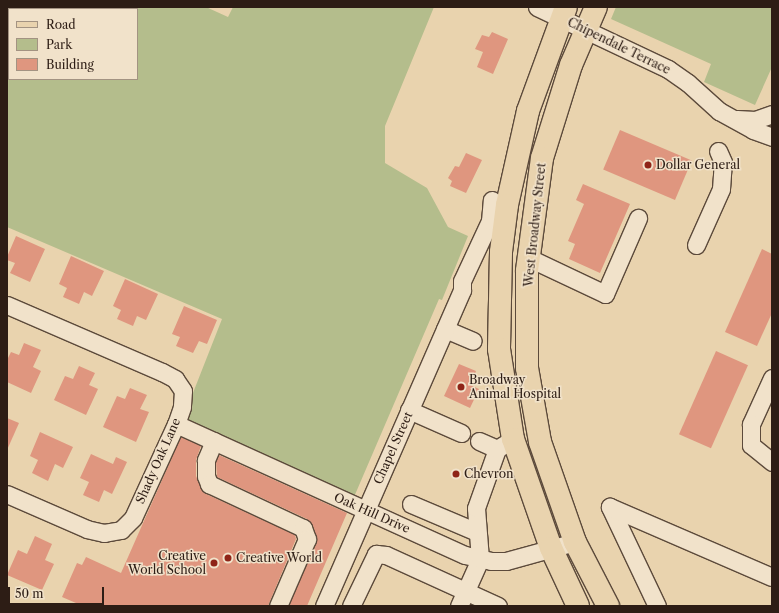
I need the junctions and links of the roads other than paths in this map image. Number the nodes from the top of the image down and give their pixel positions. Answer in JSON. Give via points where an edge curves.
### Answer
{"nodes":[{"id":1,"x":537,"y":7,"type":"edge"},
{"id":2,"x":596,"y":7,"type":"edge"},
{"id":3,"x":563,"y":12,"type":"edge"},
{"id":4,"x":586,"y":29,"type":"junction"},
{"id":5,"x":771,"y":114,"type":"edge"},
{"id":6,"x":735,"y":119,"type":"junction"},
{"id":7,"x":771,"y":136,"type":"edge"},
{"id":8,"x":718,"y":151,"type":"dead end"},
{"id":9,"x":492,"y":200,"type":"dead end"},
{"id":10,"x":638,"y":218,"type":"dead end"},
{"id":11,"x":696,"y":246,"type":"dead end"},
{"id":12,"x":529,"y":258,"type":"junction"},
{"id":13,"x":7,"y":305,"type":"edge"},
{"id":14,"x":445,"y":329,"type":"junction"},
{"id":15,"x":473,"y":341,"type":"dead end"},
{"id":16,"x":772,"y":378,"type":"edge"},
{"id":17,"x":409,"y":410,"type":"junction"},
{"id":18,"x":176,"y":424,"type":"junction"},
{"id":19,"x":461,"y":433,"type":"dead end"},
{"id":20,"x":214,"y":441,"type":"junction"},
{"id":21,"x":479,"y":441,"type":"dead end"},
{"id":22,"x":505,"y":444,"type":"junction"},
{"id":23,"x":772,"y":462,"type":"edge"},
{"id":24,"x":7,"y":494,"type":"edge"},
{"id":25,"x":411,"y":504,"type":"dead end"},
{"id":26,"x":365,"y":510,"type":"junction"},
{"id":27,"x":477,"y":532,"type":"junction"},
{"id":28,"x":575,"y":542,"type":"junction"},
{"id":29,"x":551,"y":548,"type":"junction"},
{"id":30,"x":480,"y":559,"type":"junction"},
{"id":31,"x":772,"y":577,"type":"edge"},
{"id":32,"x":463,"y":599,"type":"edge"},
{"id":33,"x":278,"y":606,"type":"edge"},
{"id":34,"x":324,"y":606,"type":"edge"},
{"id":35,"x":351,"y":606,"type":"edge"},
{"id":36,"x":498,"y":606,"type":"edge"},
{"id":37,"x":578,"y":606,"type":"edge"},
{"id":38,"x":608,"y":606,"type":"edge"},
{"id":39,"x":657,"y":606,"type":"edge"}],
"edges":[{"from":1,"to":3,"type":"street","name":"Chipendale Terrace"},
{"from":2,"to":4,"type":"main road","name":"West Broadway Street"},
{"from":3,"to":4,"type":"street","name":"Chipendale Terrace"},
{"from":3,"to":22,"type":"main road","name":"West Broadway Street","via":[[528,111],[501,252],[500,349]]},
{"from":4,"to":6,"type":"street","name":"Chipendale Terrace","via":[[668,68],[719,111]]},
{"from":4,"to":12,"type":"main road","name":"West Broadway Street","via":[[571,65],[542,158]]},
{"from":5,"to":6,"type":"street","name":"Chipendale Terrace","via":[[755,120]]},
{"from":5,"to":7,"type":"street"},
{"from":6,"to":7,"type":"street","name":"Chipendale Terrace"},
{"from":8,"to":11,"type":"street","via":[[723,162],[721,189]]},
{"from":9,"to":14,"type":"street","name":"Chapel Street","via":[[490,221],[462,281],[462,290]]},
{"from":10,"to":12,"type":"street","via":[[605,294]]},
{"from":12,"to":28,"type":"main road","name":"West Broadway Street","via":[[527,368],[540,442]]},
{"from":13,"to":18,"type":"street","name":"Shady Oak Lane","via":[[175,379],[183,391],[182,407]]},
{"from":14,"to":15,"type":"street"},
{"from":14,"to":17,"type":"street","name":"Chapel Street"},
{"from":16,"to":23,"type":"street","via":[[751,424],[751,445]]},
{"from":17,"to":19,"type":"street"},
{"from":17,"to":26,"type":"street","name":"Chapel Street"},
{"from":18,"to":20,"type":"street","name":"Oak Hill Drive"},
{"from":18,"to":24,"type":"street","name":"Shady Oak Lane","via":[[133,518],[121,530],[104,533],[87,529]]},
{"from":20,"to":26,"type":"street","name":"Oak Hill Drive"},
{"from":20,"to":33,"type":"street","via":[[206,460],[209,484],[304,528],[307,539]]},
{"from":21,"to":22,"type":"street"},
{"from":22,"to":27,"type":"street","via":[[476,508]]},
{"from":22,"to":29,"type":"main road","name":"West Broadway Street"},
{"from":25,"to":27,"type":"street"},
{"from":26,"to":30,"type":"street","name":"Oak Hill Drive","via":[[465,555]]},
{"from":26,"to":34,"type":"street","name":"Chapel Street"},
{"from":27,"to":30,"type":"street"},
{"from":28,"to":29,"type":"street","name":"Oak Hill Drive"},
{"from":28,"to":38,"type":"main road","name":"West Broadway Street"},
{"from":29,"to":30,"type":"street","name":"Oak Hill Drive","via":[[506,561]]},
{"from":29,"to":37,"type":"main road","name":"West Broadway Street"},
{"from":30,"to":32,"type":"street"},
{"from":31,"to":39,"type":"street","via":[[610,507]]},
{"from":32,"to":35,"type":"street","via":[[386,555],[376,554]]},
{"from":32,"to":36,"type":"street"}]}
